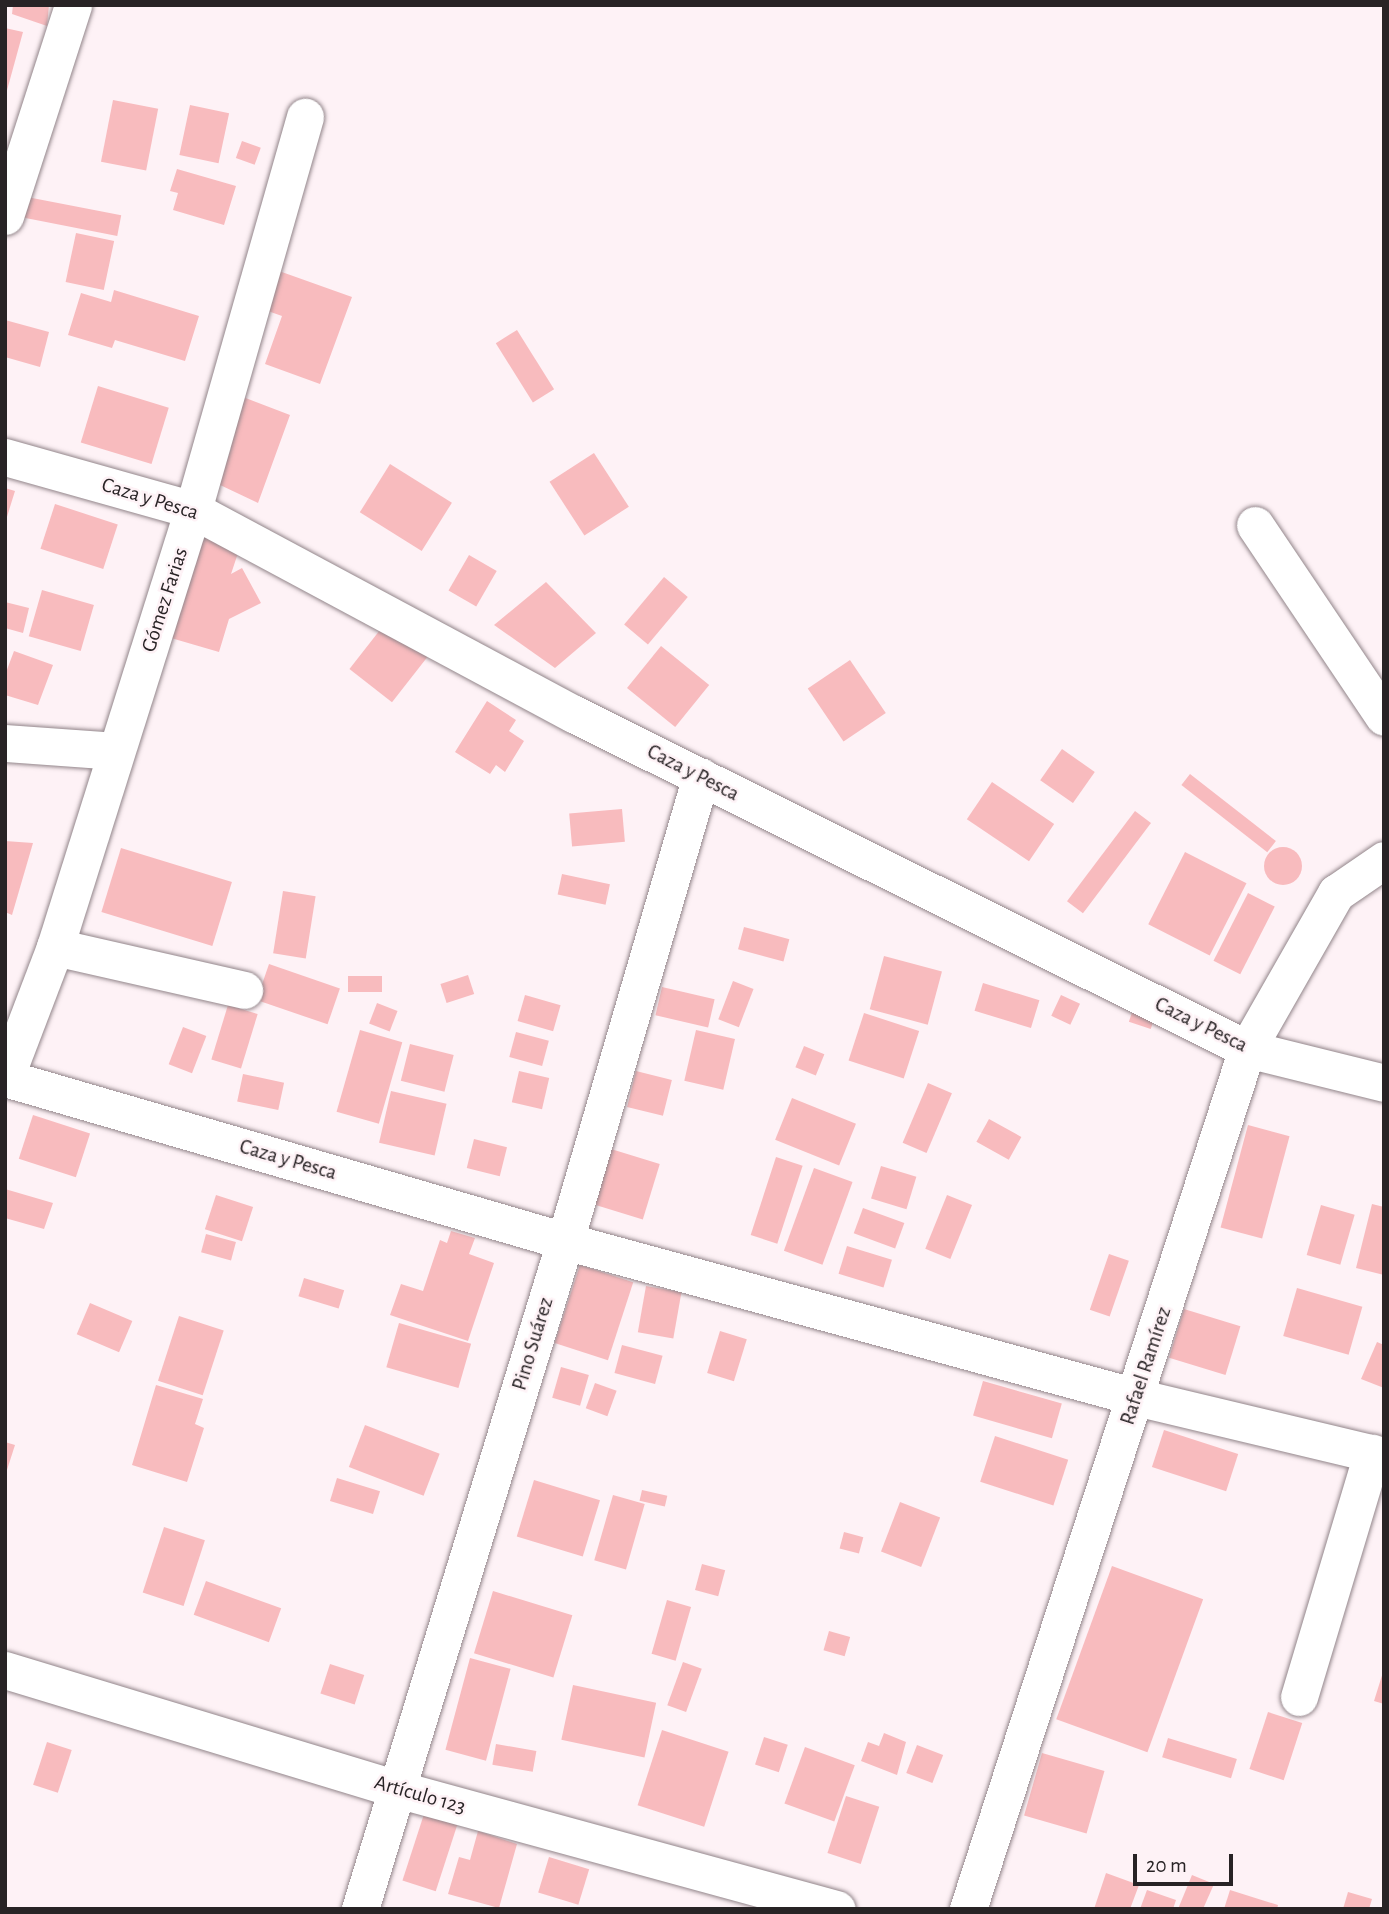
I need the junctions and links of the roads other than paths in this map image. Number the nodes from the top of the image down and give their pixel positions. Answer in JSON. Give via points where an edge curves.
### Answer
{"nodes":[{"id":1,"x":73,"y":5,"type":"edge"},
{"id":2,"x":305,"y":117,"type":"dead end"},
{"id":3,"x":5,"y":216,"type":"edge"},
{"id":4,"x":5,"y":457,"type":"edge"},
{"id":5,"x":193,"y":510,"type":"junction"},
{"id":6,"x":1255,"y":525,"type":"dead end"},
{"id":7,"x":1384,"y":717,"type":"edge"},
{"id":8,"x":5,"y":743,"type":"edge"},
{"id":9,"x":116,"y":751,"type":"junction"},
{"id":10,"x":701,"y":777,"type":"junction"},
{"id":11,"x":1384,"y":860,"type":"edge"},
{"id":12,"x":55,"y":947,"type":"junction"},
{"id":13,"x":244,"y":990,"type":"dead end"},
{"id":14,"x":1247,"y":1049,"type":"junction"},
{"id":15,"x":5,"y":1078,"type":"edge"},
{"id":16,"x":1384,"y":1083,"type":"edge"},
{"id":17,"x":565,"y":1241,"type":"junction"},
{"id":18,"x":1136,"y":1397,"type":"junction"},
{"id":19,"x":1378,"y":1455,"type":"edge"},
{"id":20,"x":5,"y":1671,"type":"edge"},
{"id":21,"x":1299,"y":1697,"type":"dead end"},
{"id":22,"x":397,"y":1789,"type":"junction"},
{"id":23,"x":360,"y":1909,"type":"edge"},
{"id":24,"x":837,"y":1909,"type":"edge"},
{"id":25,"x":968,"y":1909,"type":"edge"}],
"edges":[{"from":1,"to":3,"type":"street"},
{"from":2,"to":5,"type":"street","name":"Gómez Farias"},
{"from":4,"to":5,"type":"street","name":"Caza y Pesca"},
{"from":5,"to":9,"type":"street","name":"Gómez Farias"},
{"from":5,"to":10,"type":"street","name":"Caza y Pesca"},
{"from":6,"to":7,"type":"street"},
{"from":8,"to":9,"type":"street"},
{"from":9,"to":12,"type":"street","name":"Gómez Farias"},
{"from":10,"to":14,"type":"street","name":"Caza y Pesca"},
{"from":10,"to":17,"type":"street","name":"Pino Suárez"},
{"from":11,"to":14,"type":"street","name":"Rafael Ramírez","via":[[1336,893]]},
{"from":12,"to":13,"type":"street"},
{"from":12,"to":15,"type":"street","name":"Gómez Farias"},
{"from":14,"to":16,"type":"street","name":"Caza y Pesca"},
{"from":14,"to":18,"type":"street","name":"Rafael Ramírez"},
{"from":15,"to":17,"type":"street","name":"Caza y Pesca"},
{"from":17,"to":18,"type":"street","name":"Caza y Pesca"},
{"from":17,"to":22,"type":"street","name":"Pino Suárez"},
{"from":18,"to":19,"type":"street","name":"Caza y Pesca"},
{"from":18,"to":25,"type":"street","name":"Rafael Ramírez"},
{"from":19,"to":21,"type":"street"},
{"from":20,"to":22,"type":"street","name":"Artículo 123"},
{"from":22,"to":23,"type":"street","name":"Pino Suárez"},
{"from":22,"to":24,"type":"street","name":"Artículo 123"}]}
